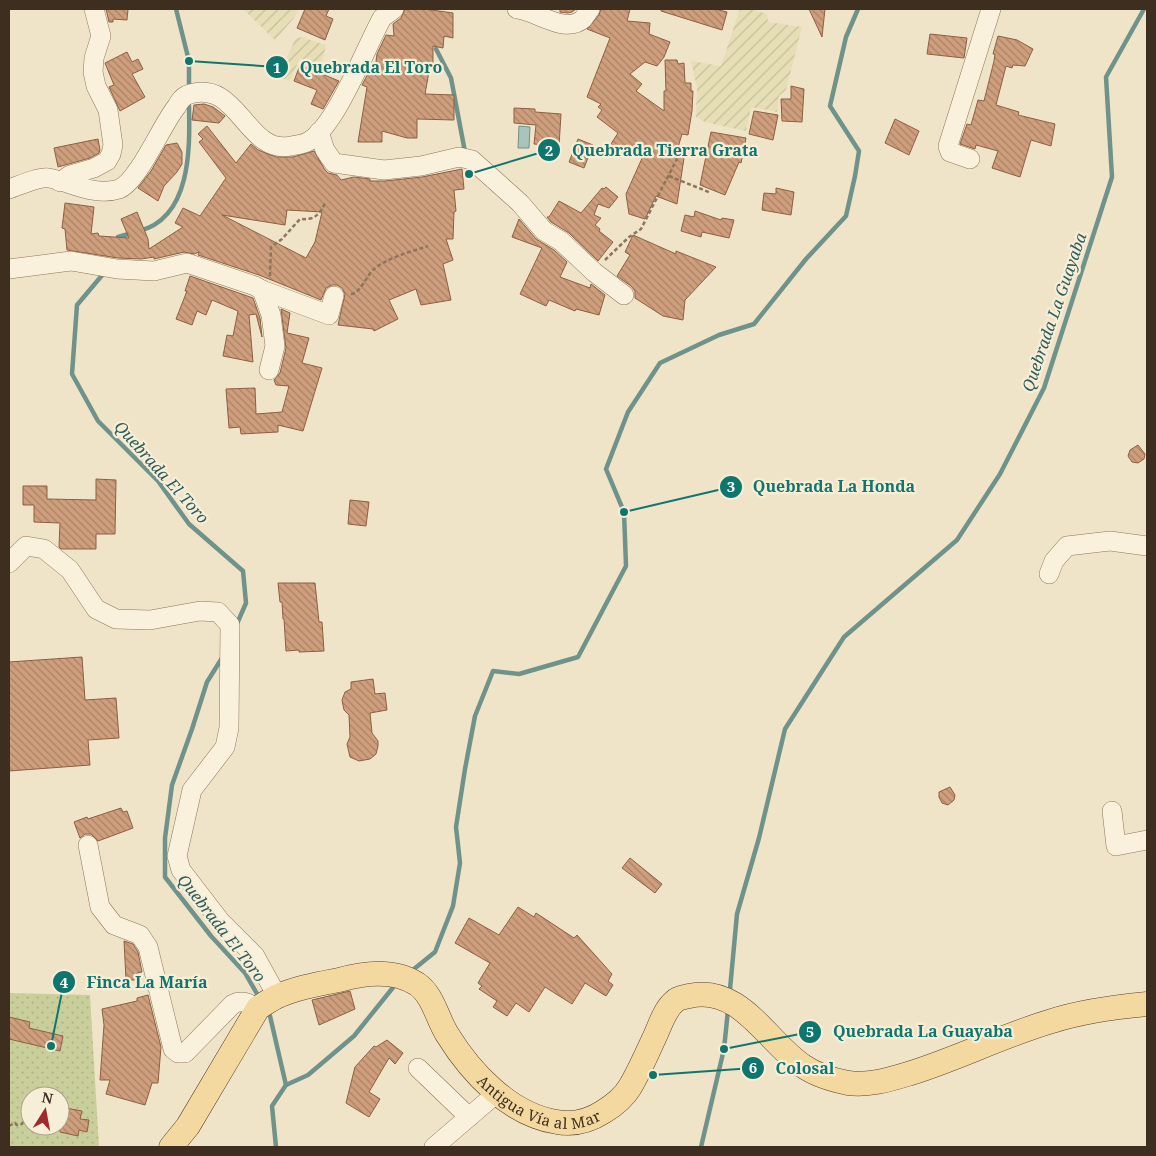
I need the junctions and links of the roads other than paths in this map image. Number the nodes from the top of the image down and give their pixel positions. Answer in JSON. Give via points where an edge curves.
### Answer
{"nodes":[{"id":1,"x":94,"y":9,"type":"edge"},
{"id":2,"x":394,"y":9,"type":"edge"},
{"id":3,"x":517,"y":9,"type":"edge"},
{"id":4,"x":590,"y":9,"type":"edge"},
{"id":5,"x":991,"y":9,"type":"edge"},
{"id":6,"x":319,"y":132,"type":"junction"},
{"id":7,"x":970,"y":159,"type":"dead end"},
{"id":8,"x":60,"y":182,"type":"junction"},
{"id":9,"x":9,"y":188,"type":"edge"},
{"id":10,"x":9,"y":269,"type":"edge"},
{"id":11,"x":262,"y":290,"type":"junction"},
{"id":12,"x":624,"y":295,"type":"dead end"},
{"id":13,"x":334,"y":296,"type":"road end"},
{"id":14,"x":269,"y":370,"type":"dead end"},
{"id":15,"x":1147,"y":546,"type":"edge"},
{"id":16,"x":9,"y":563,"type":"edge"},
{"id":17,"x":1049,"y":574,"type":"dead end"},
{"id":18,"x":1112,"y":812,"type":"dead end"},
{"id":19,"x":1147,"y":840,"type":"edge"},
{"id":20,"x":88,"y":845,"type":"dead end"},
{"id":21,"x":267,"y":1002,"type":"junction"},
{"id":22,"x":1147,"y":1004,"type":"edge"},
{"id":23,"x":418,"y":1068,"type":"dead end"},
{"id":24,"x":497,"y":1093,"type":"junction"},
{"id":25,"x":469,"y":1117,"type":"junction"},
{"id":26,"x":171,"y":1147,"type":"edge"},
{"id":27,"x":434,"y":1147,"type":"edge"}],
"edges":[{"from":1,"to":8,"type":"street","via":[[101,36],[93,72],[108,110],[113,145],[107,161],[70,174]]},
{"from":2,"to":6,"type":"street","via":[[382,18],[338,107]]},
{"from":3,"to":4,"type":"street","via":[[550,22],[573,24],[582,20]]},
{"from":5,"to":7,"type":"street","via":[[948,146],[950,152]]},
{"from":6,"to":8,"type":"street","via":[[310,141],[289,147],[273,145],[254,132],[230,104],[217,95],[200,92],[185,96],[167,118],[139,170],[120,188],[98,191]]},
{"from":6,"to":12,"type":"street","via":[[324,150],[334,163],[384,170],[459,157],[472,160],[520,203],[544,231]]},
{"from":8,"to":9,"type":"street","via":[[47,177]]},
{"from":10,"to":11,"type":"street","via":[[71,261],[154,271],[187,263]]},
{"from":11,"to":13,"type":"street","via":[[329,315]]},
{"from":11,"to":14,"type":"street","via":[[271,315],[275,346]]},
{"from":15,"to":17,"type":"street","via":[[1110,541],[1067,546],[1054,561]]},
{"from":16,"to":21,"type":"street","via":[[26,546],[44,550],[70,570],[96,609],[116,619],[150,620],[200,611],[218,612],[230,625],[229,728],[225,747],[192,790],[177,856],[181,870],[221,922],[255,956]]},
{"from":18,"to":19,"type":"street","via":[[1116,846]]},
{"from":20,"to":21,"type":"street","via":[[100,907],[114,925],[140,935],[148,946],[173,1049],[185,1053],[238,1001]]},
{"from":21,"to":24,"type":"main road","name":"Antigua Vía al Mar","via":[[357,975],[383,973],[405,978],[418,985],[432,1002],[446,1033],[469,1065]]},
{"from":21,"to":26,"type":"main road","via":[[188,1126]]},
{"from":22,"to":24,"type":"main road","name":"Antigua Vía al Mar","via":[[1111,1007],[1059,1019],[881,1083],[851,1083],[825,1077],[803,1066],[764,1028],[722,998],[692,995],[676,1000],[665,1013],[629,1089],[613,1107],[593,1118],[576,1122],[549,1120],[519,1108]]},
{"from":23,"to":25,"type":"street"},
{"from":24,"to":25,"type":"street"},
{"from":25,"to":27,"type":"street"}]}
